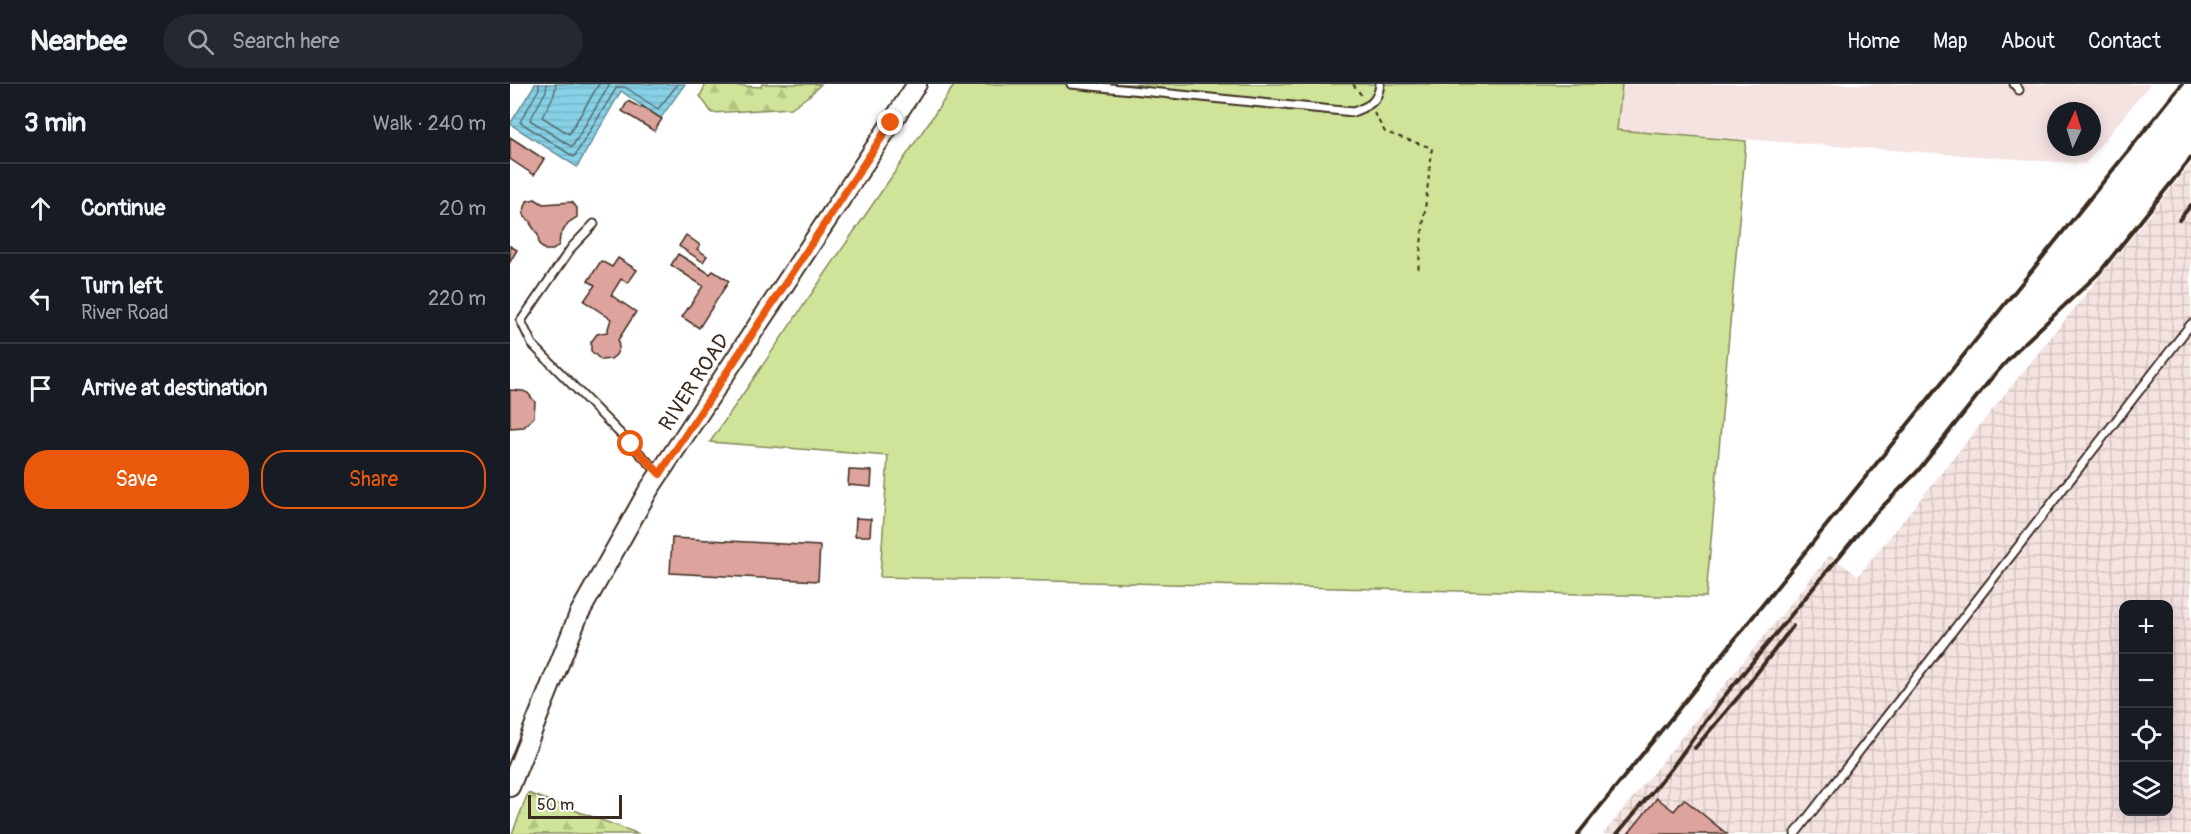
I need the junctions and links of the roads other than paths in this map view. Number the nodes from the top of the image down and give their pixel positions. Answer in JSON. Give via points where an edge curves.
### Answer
{"nodes":[{"id":1,"x":917,"y":84,"type":"edge"},
{"id":2,"x":1071,"y":84,"type":"edge"},
{"id":3,"x":1380,"y":84,"type":"edge"},
{"id":4,"x":594,"y":224,"type":"dead end"},
{"id":5,"x":2191,"y":324,"type":"edge"},
{"id":6,"x":660,"y":474,"type":"junction"},
{"id":7,"x":510,"y":787,"type":"edge"},
{"id":8,"x":1795,"y":834,"type":"edge"}],
"edges":[{"from":1,"to":6,"type":"street","name":"RIVER ROAD"},
{"from":2,"to":3,"type":"lane","via":[[1353,112],[1376,101]]},
{"from":4,"to":6,"type":"lane","via":[[572,247],[521,321],[532,344]]},
{"from":5,"to":8,"type":"lane"},
{"from":6,"to":7,"type":"street","name":"RIVER ROAD","via":[[579,614]]}]}
